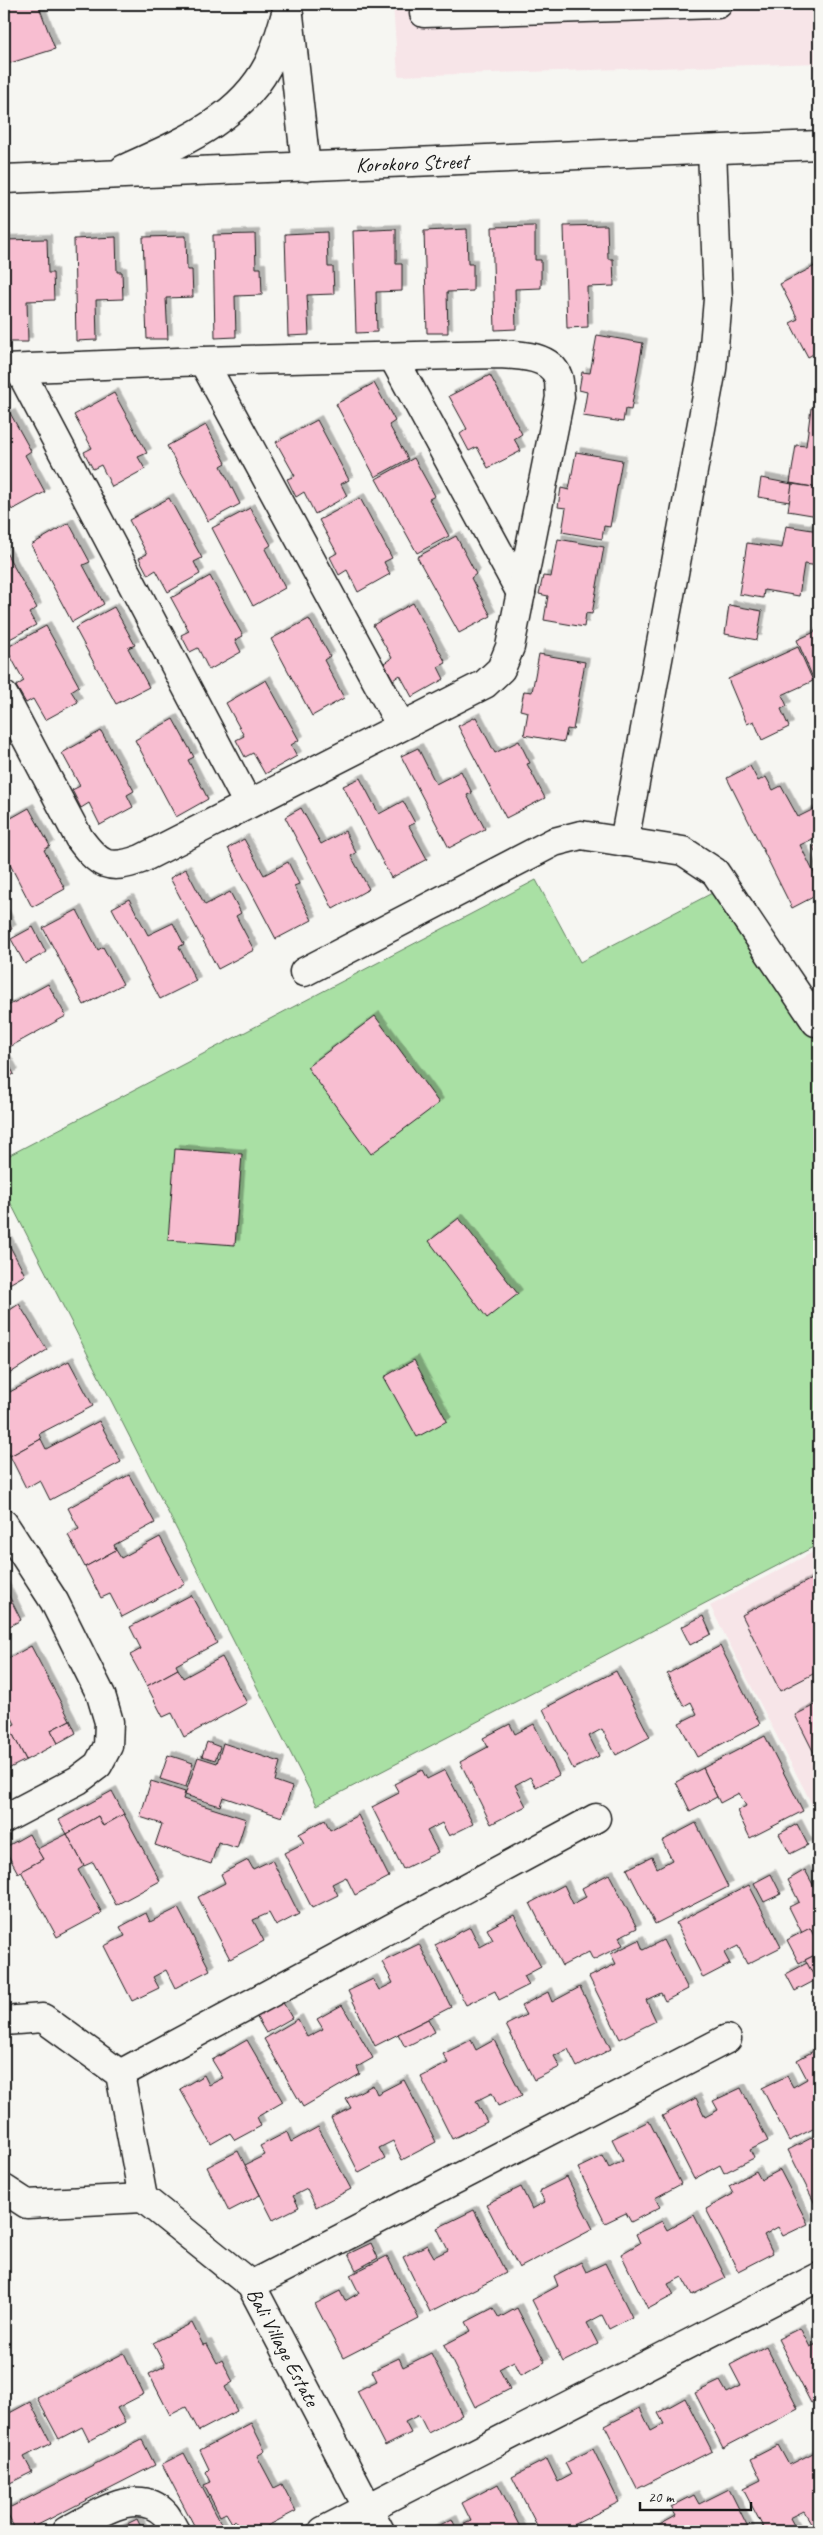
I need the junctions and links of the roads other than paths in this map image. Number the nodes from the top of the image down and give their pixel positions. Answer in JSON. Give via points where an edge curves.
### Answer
{"nodes":[{"id":1,"x":718,"y":4,"type":"edge"},
{"id":2,"x":288,"y":6,"type":"edge"},
{"id":3,"x":424,"y":13,"type":"dead end"},
{"id":4,"x":819,"y":145,"type":"edge"},
{"id":5,"x":712,"y":150,"type":"junction"},
{"id":6,"x":306,"y":167,"type":"junction"},
{"id":7,"x":111,"y":174,"type":"junction"},
{"id":8,"x":4,"y":179,"type":"edge"},
{"id":9,"x":393,"y":357,"type":"junction"},
{"id":10,"x":203,"y":361,"type":"junction"},
{"id":11,"x":12,"y":369,"type":"edge"},
{"id":12,"x":521,"y":592,"type":"junction"},
{"id":13,"x":4,"y":696,"type":"edge"},
{"id":14,"x":401,"y":726,"type":"junction"},
{"id":15,"x":248,"y":804,"type":"junction"},
{"id":16,"x":624,"y":842,"type":"junction"},
{"id":17,"x":304,"y":972,"type":"dead end"},
{"id":18,"x":816,"y":1022,"type":"dead end"},
{"id":19,"x":4,"y":1524,"type":"edge"},
{"id":20,"x":596,"y":1818,"type":"dead end"},
{"id":21,"x":4,"y":1819,"type":"edge"},
{"id":22,"x":4,"y":2021,"type":"edge"},
{"id":23,"x":727,"y":2039,"type":"dead end"},
{"id":24,"x":120,"y":2074,"type":"junction"},
{"id":25,"x":4,"y":2189,"type":"edge"},
{"id":26,"x":143,"y":2198,"type":"junction"},
{"id":27,"x":819,"y":2277,"type":"edge"},
{"id":28,"x":251,"y":2285,"type":"junction"},
{"id":29,"x":374,"y":2521,"type":"edge"},
{"id":30,"x":66,"y":2531,"type":"edge"},
{"id":31,"x":175,"y":2531,"type":"edge"},
{"id":32,"x":323,"y":2531,"type":"edge"}],
"edges":[{"from":1,"to":3,"type":"street"},
{"from":2,"to":6,"type":"street"},
{"from":2,"to":7,"type":"street","via":[[268,66],[221,120],[182,143]]},
{"from":4,"to":5,"type":"street","name":"Korokoro Street"},
{"from":5,"to":6,"type":"street","name":"Korokoro Street"},
{"from":5,"to":16,"type":"street","via":[[718,299],[712,369]]},
{"from":6,"to":7,"type":"street","name":"Korokoro Street"},
{"from":7,"to":8,"type":"street","name":"Korokoro Street"},
{"from":9,"to":10,"type":"street"},
{"from":9,"to":12,"type":"street"},
{"from":9,"to":12,"type":"street","via":[[522,356],[546,362],[558,377],[560,397]]},
{"from":10,"to":11,"type":"street"},
{"from":10,"to":14,"type":"street"},
{"from":11,"to":15,"type":"street"},
{"from":12,"to":14,"type":"street","via":[[510,647],[501,669],[485,684]]},
{"from":13,"to":15,"type":"street","via":[[79,838],[94,858],[107,865],[123,866],[141,860]]},
{"from":14,"to":15,"type":"street"},
{"from":16,"to":17,"type":"street","via":[[581,835],[554,842]]},
{"from":16,"to":18,"type":"street","via":[[683,852],[715,872]]},
{"from":19,"to":21,"type":"street","via":[[54,1601],[101,1695],[109,1722],[108,1746],[98,1765],[78,1780]]},
{"from":20,"to":24,"type":"street"},
{"from":22,"to":24,"type":"street","via":[[43,2018]]},
{"from":23,"to":28,"type":"street"},
{"from":24,"to":26,"type":"street"},
{"from":25,"to":26,"type":"street","via":[[27,2204]]},
{"from":26,"to":28,"type":"street","name":"Bali Village Estate"},
{"from":27,"to":29,"type":"street"},
{"from":28,"to":29,"type":"street","name":"Bali Village Estate"},
{"from":29,"to":32,"type":"street"},
{"from":30,"to":31,"type":"street","via":[[119,2504],[135,2501],[153,2505],[166,2515]]}]}
